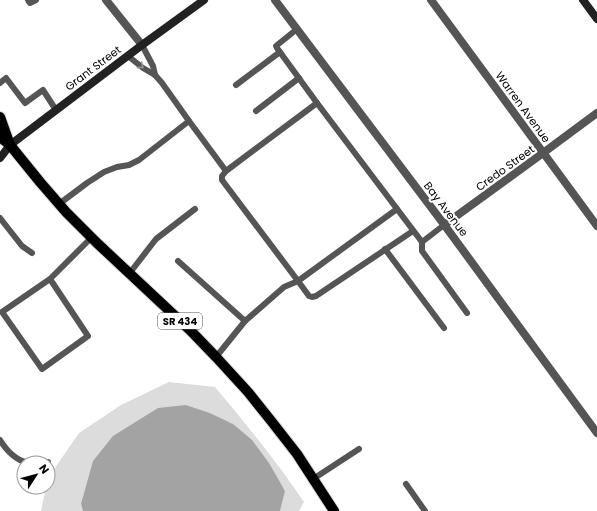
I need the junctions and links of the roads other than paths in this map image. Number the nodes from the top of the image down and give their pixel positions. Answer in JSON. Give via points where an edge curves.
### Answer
{"nodes":[{"id":1,"x":28,"y":0,"type":"edge"},
{"id":2,"x":36,"y":0,"type":"edge"},
{"id":3,"x":106,"y":0,"type":"edge"},
{"id":4,"x":204,"y":0,"type":"edge"},
{"id":5,"x":275,"y":0,"type":"edge"},
{"id":6,"x":431,"y":0,"type":"edge"},
{"id":7,"x":583,"y":0,"type":"edge"},
{"id":8,"x":597,"y":19,"type":"edge"},
{"id":9,"x":297,"y":29,"type":"junction"},
{"id":10,"x":142,"y":45,"type":"junction"},
{"id":11,"x":280,"y":52,"type":"junction"},
{"id":12,"x":128,"y":56,"type":"junction"},
{"id":13,"x":155,"y":75,"type":"junction"},
{"id":14,"x":299,"y":78,"type":"junction"},
{"id":15,"x":0,"y":83,"type":"edge"},
{"id":16,"x":236,"y":85,"type":"dead end"},
{"id":17,"x":317,"y":103,"type":"junction"},
{"id":18,"x":56,"y":110,"type":"junction"},
{"id":19,"x":256,"y":112,"type":"dead end"},
{"id":20,"x":597,"y":113,"type":"edge"},
{"id":21,"x":0,"y":117,"type":"edge"},
{"id":22,"x":189,"y":121,"type":"junction"},
{"id":23,"x":0,"y":137,"type":"edge"},
{"id":24,"x":10,"y":145,"type":"junction"},
{"id":25,"x":543,"y":153,"type":"junction"},
{"id":26,"x":0,"y":158,"type":"edge"},
{"id":27,"x":226,"y":171,"type":"junction"},
{"id":28,"x":59,"y":204,"type":"junction"},
{"id":29,"x":397,"y":209,"type":"junction"},
{"id":30,"x":195,"y":210,"type":"dead end"},
{"id":31,"x":0,"y":218,"type":"edge"},
{"id":32,"x":444,"y":225,"type":"junction"},
{"id":33,"x":597,"y":226,"type":"edge"},
{"id":34,"x":413,"y":231,"type":"junction"},
{"id":35,"x":91,"y":238,"type":"junction"},
{"id":36,"x":422,"y":242,"type":"junction"},
{"id":37,"x":385,"y":249,"type":"junction"},
{"id":38,"x":32,"y":253,"type":"dead end"},
{"id":39,"x":178,"y":261,"type":"dead end"},
{"id":40,"x":129,"y":274,"type":"junction"},
{"id":41,"x":50,"y":279,"type":"junction"},
{"id":42,"x":298,"y":281,"type":"junction"},
{"id":43,"x":467,"y":313,"type":"dead end"},
{"id":44,"x":245,"y":321,"type":"junction"},
{"id":45,"x":444,"y":328,"type":"dead end"},
{"id":46,"x":216,"y":357,"type":"junction"},
{"id":47,"x":597,"y":433,"type":"edge"},
{"id":48,"x":0,"y":440,"type":"edge"},
{"id":49,"x":359,"y":449,"type":"dead end"},
{"id":50,"x":16,"y":457,"type":"edge"},
{"id":51,"x":314,"y":479,"type":"junction"},
{"id":52,"x":406,"y":484,"type":"dead end"},
{"id":53,"x":334,"y":511,"type":"edge"},
{"id":54,"x":425,"y":511,"type":"edge"}],
"edges":[{"from":1,"to":2,"type":"lane","via":[[30,3]]},
{"from":3,"to":10,"type":"street"},
{"from":4,"to":10,"type":"street","name":"Grant Street"},
{"from":5,"to":9,"type":"street","name":"Bay Avenue"},
{"from":6,"to":25,"type":"street","name":"Warren Avenue"},
{"from":7,"to":8,"type":"street"},
{"from":9,"to":11,"type":"lane","via":[[276,46]]},
{"from":9,"to":32,"type":"street","name":"Bay Avenue"},
{"from":10,"to":12,"type":"street","name":"Grant Street"},
{"from":10,"to":13,"type":"lane"},
{"from":11,"to":14,"type":"lane"},
{"from":11,"to":16,"type":"lane"},
{"from":12,"to":13,"type":"lane","one_way":true},
{"from":12,"to":18,"type":"street","name":"Grant Street"},
{"from":13,"to":22,"type":"lane"},
{"from":14,"to":17,"type":"lane"},
{"from":14,"to":19,"type":"lane"},
{"from":15,"to":18,"type":"lane","via":[[6,78],[25,103],[43,90]]},
{"from":17,"to":27,"type":"lane"},
{"from":17,"to":29,"type":"lane"},
{"from":18,"to":24,"type":"street","name":"Grant Street"},
{"from":20,"to":25,"type":"street","name":"Credo Street"},
{"from":21,"to":24,"type":"main road","number":"SR 434"},
{"from":22,"to":27,"type":"lane"},
{"from":22,"to":28,"type":"lane","via":[[139,160],[104,172]]},
{"from":23,"to":24,"type":"main road","number":"SR 434"},
{"from":24,"to":26,"type":"street","name":"Grant Street"},
{"from":24,"to":28,"type":"main road","number":"SR 434"},
{"from":25,"to":32,"type":"street","name":"Credo Street"},
{"from":25,"to":33,"type":"street","name":"Warren Avenue"},
{"from":27,"to":42,"type":"lane","via":[[222,180]]},
{"from":28,"to":35,"type":"main road","number":"SR 434"},
{"from":29,"to":34,"type":"lane"},
{"from":29,"to":42,"type":"lane"},
{"from":30,"to":40,"type":"lane","via":[[156,239]]},
{"from":31,"to":38,"type":"lane","via":[[22,246]]},
{"from":32,"to":36,"type":"lane"},
{"from":32,"to":47,"type":"street","name":"Bay Avenue"},
{"from":34,"to":36,"type":"lane"},
{"from":34,"to":37,"type":"lane"},
{"from":35,"to":40,"type":"main road","number":"SR 434"},
{"from":35,"to":41,"type":"lane"},
{"from":36,"to":43,"type":"lane","via":[[422,251]]},
{"from":37,"to":42,"type":"lane","via":[[316,296],[309,296]]},
{"from":37,"to":45,"type":"lane"},
{"from":39,"to":44,"type":"lane"},
{"from":40,"to":46,"type":"main road","number":"SR 434"},
{"from":41,"to":41,"type":"lane","via":[[2,312],[42,369],[88,336]]},
{"from":42,"to":44,"type":"lane","via":[[284,287]]},
{"from":44,"to":46,"type":"lane"},
{"from":46,"to":51,"type":"main road","number":"SR 434","via":[[248,392]]},
{"from":48,"to":50,"type":"lane"},
{"from":49,"to":51,"type":"lane"},
{"from":51,"to":53,"type":"main road","number":"SR 434"},
{"from":52,"to":54,"type":"lane"}]}
